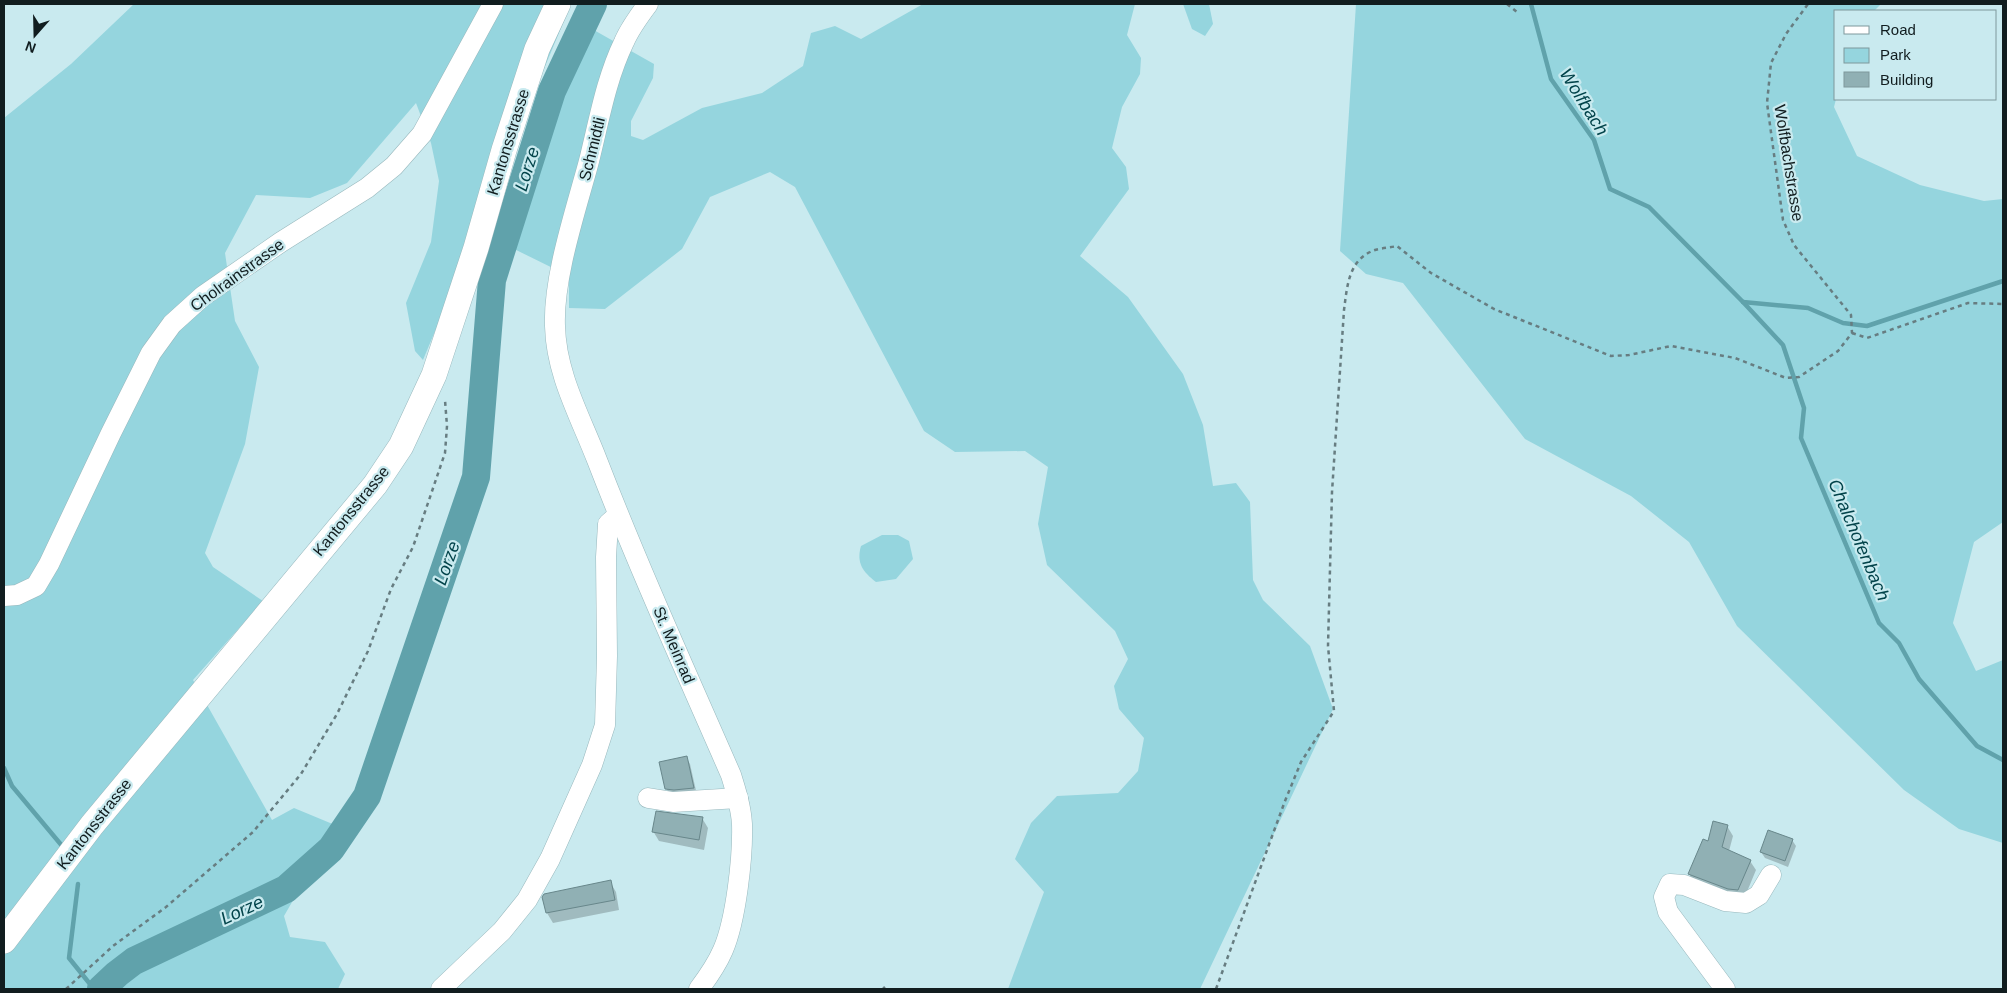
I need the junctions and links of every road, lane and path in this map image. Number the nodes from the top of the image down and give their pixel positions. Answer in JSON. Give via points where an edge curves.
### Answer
{"nodes":[{"id":1,"x":493,"y":4,"type":"edge"},
{"id":2,"x":558,"y":4,"type":"edge"},
{"id":3,"x":648,"y":4,"type":"edge"},
{"id":4,"x":1507,"y":4,"type":"edge"},
{"id":5,"x":1808,"y":4,"type":"edge"},
{"id":6,"x":1517,"y":12,"type":"dead end"},
{"id":7,"x":556,"y":301,"type":"joint"},
{"id":8,"x":2003,"y":304,"type":"edge"},
{"id":9,"x":1852,"y":333,"type":"junction"},
{"id":10,"x":445,"y":398,"type":"dead end"},
{"id":11,"x":618,"y":515,"type":"junction"},
{"id":12,"x":4,"y":596,"type":"edge"},
{"id":13,"x":648,"y":798,"type":"dead end"},
{"id":14,"x":738,"y":798,"type":"junction"},
{"id":15,"x":1771,"y":875,"type":"dead end"},
{"id":16,"x":4,"y":941,"type":"edge"},
{"id":17,"x":66,"y":989,"type":"edge"},
{"id":18,"x":441,"y":989,"type":"edge"},
{"id":19,"x":699,"y":989,"type":"edge"},
{"id":20,"x":1216,"y":989,"type":"edge"},
{"id":21,"x":1725,"y":989,"type":"edge"}],
"edges":[{"from":1,"to":12,"type":"street","name":"Cholrainstrasse","via":[[422,134],[394,166],[367,188],[203,296],[172,324],[151,353],[36,586],[17,595]]},
{"from":2,"to":16,"type":"main road","name":"Kantonsstrasse","via":[[537,49],[434,375],[401,446],[375,485],[92,825]]},
{"from":3,"to":7,"type":"street","name":"Schmidtli","via":[[624,42],[608,86]]},
{"from":4,"to":6,"type":"path"},
{"from":5,"to":9,"type":"path","name":"Wolfbachstrasse","via":[[1786,34],[1771,64],[1767,103],[1783,220],[1794,245],[1851,316]]},
{"from":7,"to":11,"type":"street","name":"St. Meinrad","via":[[556,348],[562,375]]},
{"from":8,"to":9,"type":"path","via":[[1968,304],[1868,338]]},
{"from":9,"to":20,"type":"path","via":[[1838,351],[1799,378],[1786,378],[1735,358],[1671,346],[1611,356],[1494,309],[1431,273],[1397,246],[1371,251],[1356,262],[1348,282],[1344,310],[1332,492],[1328,646],[1334,711],[1301,762]]},
{"from":10,"to":17,"type":"path","via":[[445,453],[413,547],[391,590],[368,652],[301,774],[253,832],[166,907],[89,966]]},
{"from":11,"to":14,"type":"street","name":"St. Meinrad","via":[[731,775]]},
{"from":11,"to":18,"type":"street","via":[[608,524],[605,725],[592,766],[550,860],[527,900],[502,931]]},
{"from":13,"to":14,"type":"street","via":[[673,802]]},
{"from":14,"to":19,"type":"street","name":"St. Meinrad","via":[[742,825],[730,933]]},
{"from":15,"to":21,"type":"street","via":[[1759,895],[1746,902],[1725,901],[1684,885],[1670,884],[1664,897],[1668,912]]}]}
